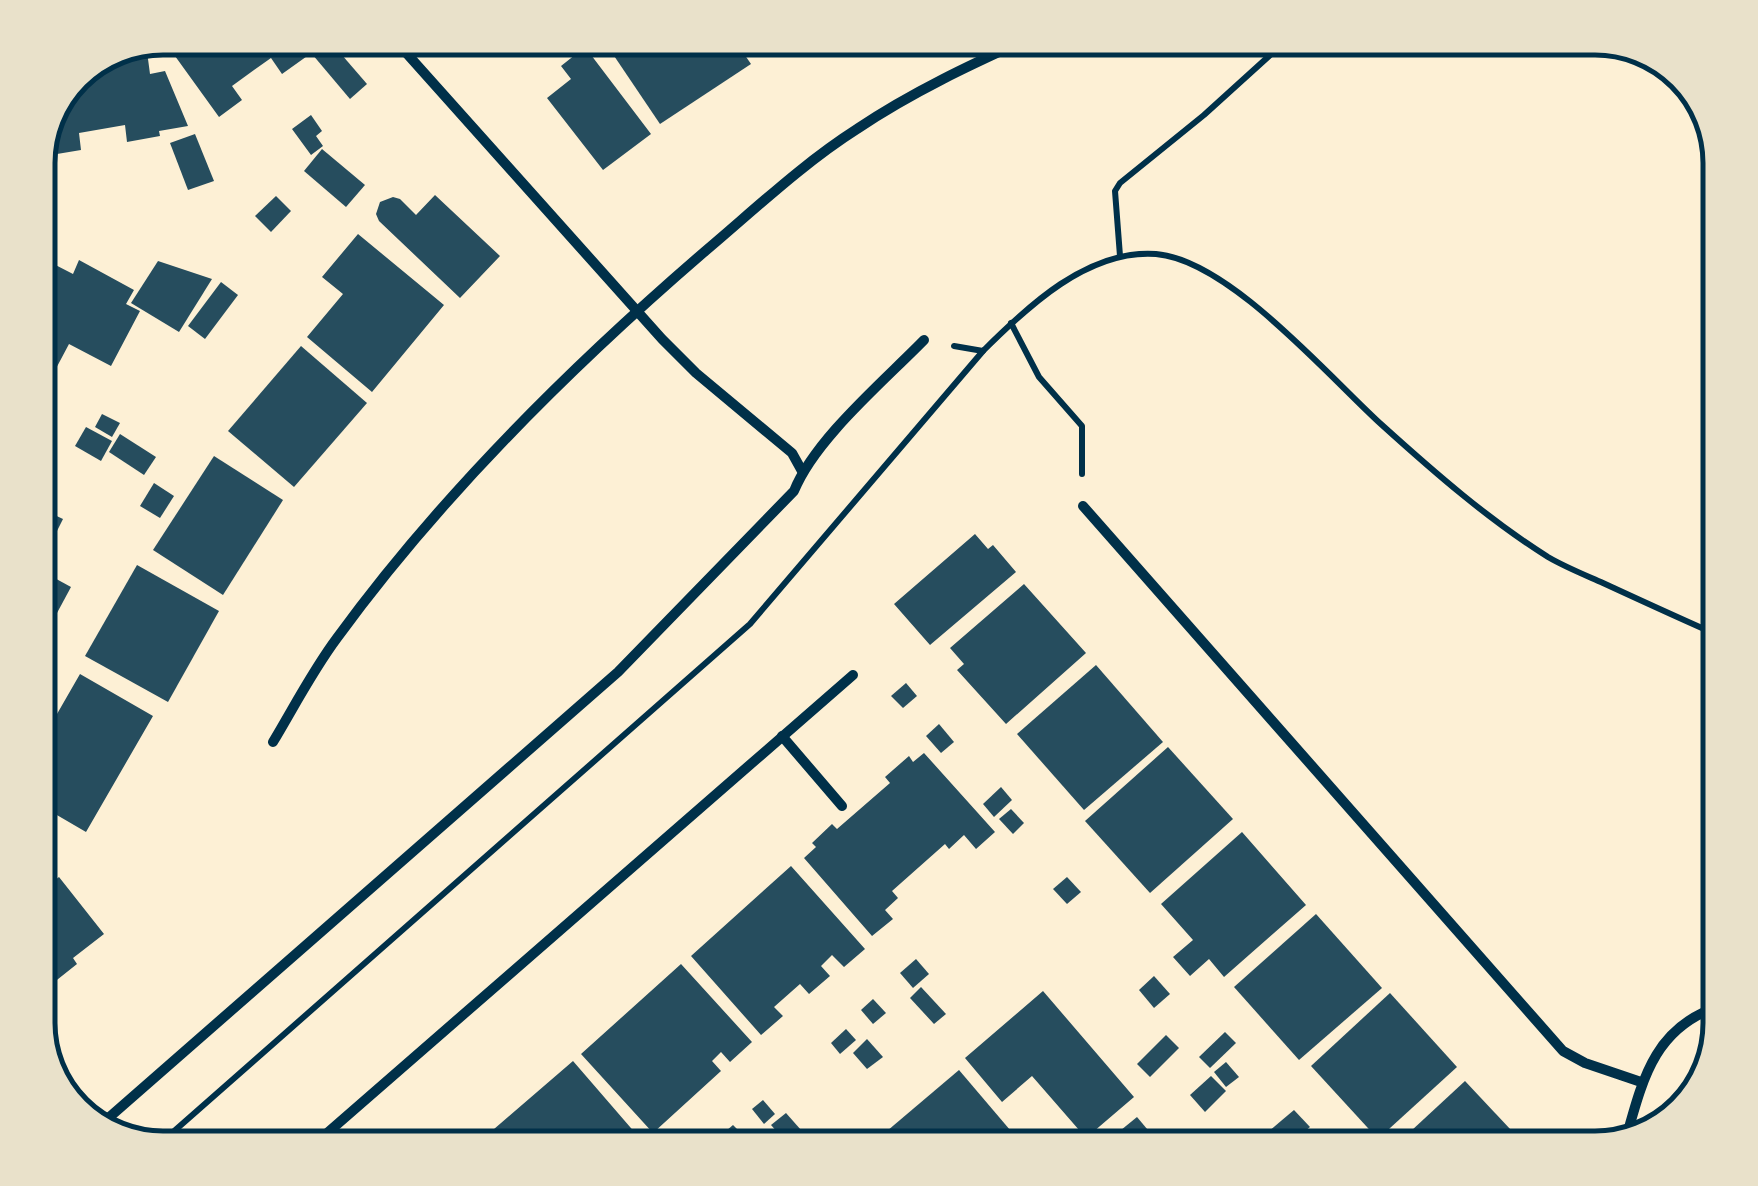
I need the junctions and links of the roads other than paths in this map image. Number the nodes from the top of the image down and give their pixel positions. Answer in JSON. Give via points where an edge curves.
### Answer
{"nodes":[{"id":1,"x":407,"y":55,"type":"edge"},
{"id":2,"x":993,"y":55,"type":"edge"},
{"id":3,"x":636,"y":311,"type":"junction"},
{"id":4,"x":924,"y":340,"type":"road end"},
{"id":5,"x":802,"y":470,"type":"junction"},
{"id":6,"x":1082,"y":506,"type":"road end"},
{"id":7,"x":853,"y":674,"type":"dead end"},
{"id":8,"x":782,"y":736,"type":"junction"},
{"id":9,"x":274,"y":742,"type":"dead end"},
{"id":10,"x":842,"y":806,"type":"dead end"},
{"id":11,"x":1703,"y":1013,"type":"edge"},
{"id":12,"x":1641,"y":1082,"type":"junction"},
{"id":13,"x":110,"y":1117,"type":"edge"},
{"id":14,"x":1629,"y":1125,"type":"edge"},
{"id":15,"x":329,"y":1131,"type":"edge"}],
"edges":[{"from":1,"to":3,"type":"street"},
{"from":2,"to":3,"type":"street","via":[[856,129]]},
{"from":3,"to":5,"type":"street","via":[[696,373],[792,453]]},
{"from":3,"to":9,"type":"street","via":[[401,554],[334,642]]},
{"from":4,"to":5,"type":"street"},
{"from":5,"to":13,"type":"street","via":[[794,491],[618,672]]},
{"from":6,"to":12,"type":"street","via":[[1563,1051]]},
{"from":7,"to":8,"type":"street"},
{"from":8,"to":10,"type":"street"},
{"from":8,"to":15,"type":"street"},
{"from":11,"to":12,"type":"street","via":[[1674,1032]]},
{"from":12,"to":14,"type":"street"}]}
